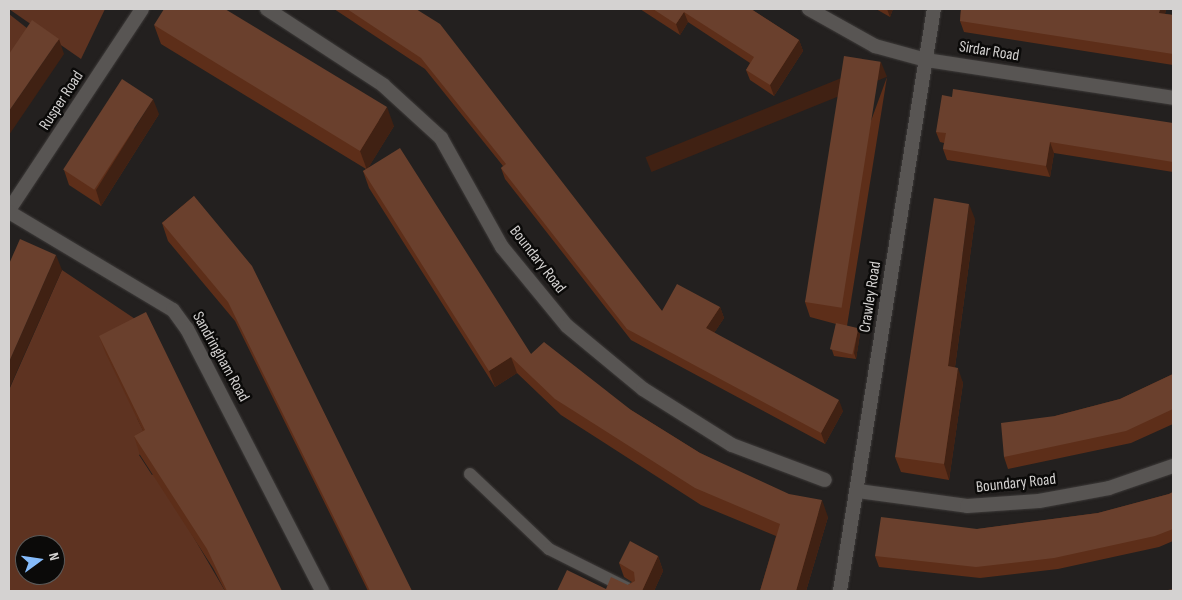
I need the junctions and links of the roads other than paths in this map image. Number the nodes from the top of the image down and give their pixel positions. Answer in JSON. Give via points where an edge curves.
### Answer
{"nodes":[{"id":1,"x":142,"y":9,"type":"edge"},
{"id":2,"x":267,"y":9,"type":"edge"},
{"id":3,"x":809,"y":9,"type":"edge"},
{"id":4,"x":934,"y":9,"type":"edge"},
{"id":5,"x":926,"y":60,"type":"junction"},
{"id":6,"x":1173,"y":98,"type":"edge"},
{"id":7,"x":9,"y":211,"type":"edge"},
{"id":8,"x":1173,"y":466,"type":"edge"},
{"id":9,"x":470,"y":474,"type":"dead end"},
{"id":10,"x":825,"y":480,"type":"dead end"},
{"id":11,"x":858,"y":491,"type":"junction"},
{"id":12,"x":322,"y":591,"type":"edge"},
{"id":13,"x":633,"y":591,"type":"edge"},
{"id":14,"x":840,"y":591,"type":"edge"}],
"edges":[{"from":1,"to":7,"type":"street","name":"Rusper Road"},
{"from":2,"to":10,"type":"street","name":"Boundary Road","via":[[383,85],[441,138],[502,247],[567,326],[643,389],[732,445]]},
{"from":3,"to":5,"type":"street","name":"Sirdar Road","via":[[875,46]]},
{"from":4,"to":5,"type":"street","name":"Crawley Road"},
{"from":5,"to":6,"type":"street","name":"Sirdar Road"},
{"from":5,"to":11,"type":"street","name":"Crawley Road"},
{"from":7,"to":12,"type":"street","name":"Sandringham Road","via":[[173,310],[188,329]]},
{"from":8,"to":11,"type":"street","name":"Boundary Road","via":[[1109,488],[1039,501],[967,506]]},
{"from":9,"to":13,"type":"lane","via":[[550,550]]},
{"from":11,"to":14,"type":"street","name":"Crawley Road"}]}
